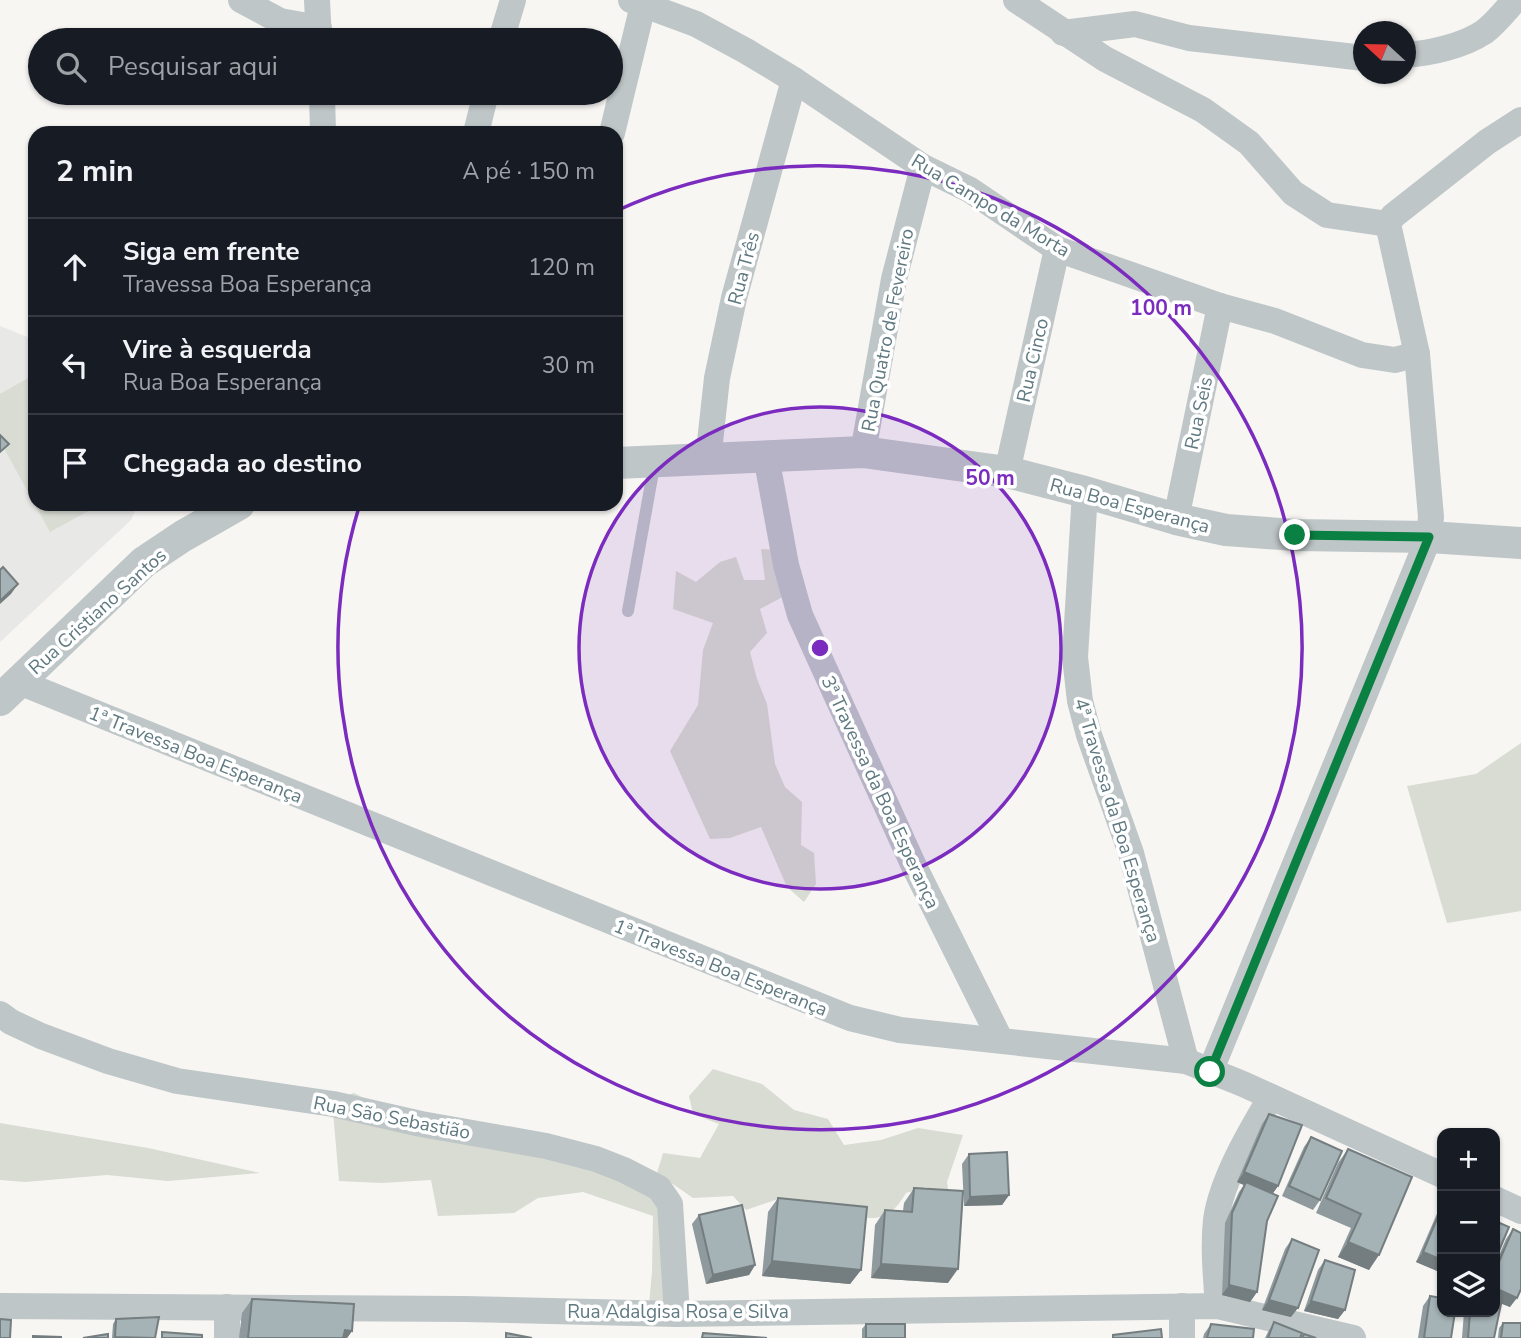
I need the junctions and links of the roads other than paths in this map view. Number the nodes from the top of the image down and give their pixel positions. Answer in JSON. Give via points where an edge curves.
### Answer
{"nodes":[{"id":1,"x":241,"y":0,"type":"edge"},
{"id":2,"x":513,"y":0,"type":"edge"},
{"id":3,"x":1016,"y":0,"type":"edge"},
{"id":4,"x":1515,"y":0,"type":"edge"},
{"id":5,"x":637,"y":3,"type":"edge"},
{"id":6,"x":322,"y":15,"type":"edge"},
{"id":7,"x":505,"y":28,"type":"edge"},
{"id":8,"x":1063,"y":33,"type":"junction"},
{"id":9,"x":1416,"y":54,"type":"edge"},
{"id":10,"x":1353,"y":57,"type":"edge"},
{"id":11,"x":623,"y":76,"type":"edge"},
{"id":12,"x":794,"y":80,"type":"junction"},
{"id":13,"x":322,"y":105,"type":"edge"},
{"id":14,"x":483,"y":105,"type":"edge"},
{"id":15,"x":617,"y":105,"type":"edge"},
{"id":16,"x":1521,"y":120,"type":"edge"},
{"id":17,"x":323,"y":126,"type":"edge"},
{"id":18,"x":478,"y":126,"type":"edge"},
{"id":19,"x":613,"y":126,"type":"edge"},
{"id":20,"x":923,"y":167,"type":"junction"},
{"id":21,"x":1388,"y":223,"type":"junction"},
{"id":22,"x":1057,"y":249,"type":"junction"},
{"id":23,"x":1220,"y":306,"type":"junction"},
{"id":24,"x":1417,"y":354,"type":"junction"},
{"id":25,"x":863,"y":452,"type":"junction"},
{"id":26,"x":766,"y":456,"type":"junction"},
{"id":27,"x":708,"y":460,"type":"junction"},
{"id":28,"x":656,"y":461,"type":"junction"},
{"id":29,"x":623,"y":463,"type":"edge"},
{"id":30,"x":1007,"y":472,"type":"junction"},
{"id":31,"x":1085,"y":492,"type":"junction"},
{"id":32,"x":227,"y":511,"type":"edge"},
{"id":33,"x":1176,"y":519,"type":"junction"},
{"id":34,"x":1429,"y":537,"type":"junction"},
{"id":35,"x":1521,"y":543,"type":"edge"},
{"id":36,"x":628,"y":611,"type":"dead end"},
{"id":37,"x":10,"y":691,"type":"edge"},
{"id":38,"x":0,"y":1014,"type":"edge"},
{"id":39,"x":1000,"y":1039,"type":"junction"},
{"id":40,"x":1198,"y":1066,"type":"junction"},
{"id":41,"x":1271,"y":1097,"type":"junction"},
{"id":42,"x":1437,"y":1173,"type":"edge"},
{"id":43,"x":1500,"y":1201,"type":"edge"},
{"id":44,"x":1521,"y":1211,"type":"edge"},
{"id":45,"x":0,"y":1306,"type":"edge"},
{"id":46,"x":1182,"y":1306,"type":"junction"},
{"id":47,"x":1218,"y":1306,"type":"junction"},
{"id":48,"x":227,"y":1307,"type":"junction"},
{"id":49,"x":677,"y":1314,"type":"junction"},
{"id":50,"x":227,"y":1338,"type":"edge"},
{"id":51,"x":1182,"y":1338,"type":"edge"},
{"id":52,"x":1353,"y":1338,"type":"edge"}],
"edges":[{"from":1,"to":6,"type":"street","via":[[280,22]]},
{"from":2,"to":7,"type":"street"},
{"from":3,"to":8,"type":"street"},
{"from":4,"to":9,"type":"street","via":[[1484,32]]},
{"from":5,"to":11,"type":"street"},
{"from":5,"to":12,"type":"street","name":"Rua Campo da Morta","via":[[696,24]]},
{"from":8,"to":10,"type":"street","via":[[1135,24],[1189,38]]},
{"from":8,"to":21,"type":"street","via":[[1203,110],[1249,143],[1293,193],[1327,215]]},
{"from":12,"to":20,"type":"street","name":"Rua Campo da Morta"},
{"from":12,"to":27,"type":"street","name":"Rua Três","via":[[734,298],[717,377]]},
{"from":13,"to":17,"type":"street"},
{"from":14,"to":18,"type":"street"},
{"from":15,"to":19,"type":"street"},
{"from":16,"to":21,"type":"street","via":[[1438,179]]},
{"from":20,"to":22,"type":"street","name":"Rua Campo da Morta","via":[[970,190]]},
{"from":20,"to":25,"type":"street","name":"Rua Quatro de Fevereiro","via":[[894,279]]},
{"from":21,"to":24,"type":"street"},
{"from":22,"to":23,"type":"street","name":"Rua Campo da Morta"},
{"from":22,"to":30,"type":"street","name":"Rua Cinco"},
{"from":23,"to":24,"type":"street","name":"Rua Campo da Morta","via":[[1275,321],[1362,355],[1395,360]]},
{"from":23,"to":33,"type":"street","name":"Rua Seis"},
{"from":24,"to":34,"type":"street","via":[[1432,517]]},
{"from":25,"to":26,"type":"street","name":"Rua Boa Esperança"},
{"from":25,"to":30,"type":"street","name":"Rua Boa Esperança"},
{"from":26,"to":27,"type":"street","name":"Rua Boa Esperança"},
{"from":26,"to":39,"type":"street","name":"3ª Travessa da Boa Esperança","via":[[800,615],[913,864]]},
{"from":27,"to":28,"type":"street","name":"Rua Boa Esperança"},
{"from":28,"to":29,"type":"street","name":"Rua Boa Esperança"},
{"from":28,"to":36,"type":"lane"},
{"from":30,"to":31,"type":"street","name":"Rua Boa Esperança"},
{"from":31,"to":33,"type":"street","name":"Rua Boa Esperança"},
{"from":31,"to":40,"type":"street","name":"4ª Travessa da Boa Esperança","via":[[1075,657],[1080,701]]},
{"from":32,"to":37,"type":"street","name":"Rua Cristiano Santos","via":[[144,562]]},
{"from":33,"to":34,"type":"street","name":"Rua Boa Esperança","via":[[1268,533]]},
{"from":34,"to":35,"type":"street","name":"Rua Boa Esperança"},
{"from":34,"to":40,"type":"street"},
{"from":37,"to":39,"type":"street","name":"1ª Travessa Boa Esperança","via":[[850,1018],[900,1030]]},
{"from":38,"to":49,"type":"street","name":"Rua São Sebastião","via":[[41,1036],[177,1081],[333,1104],[547,1146],[624,1170],[659,1188],[670,1204]]},
{"from":39,"to":40,"type":"street","name":"1ª Travessa Boa Esperança"},
{"from":40,"to":41,"type":"street","name":"1ª Travessa Boa Esperança"},
{"from":41,"to":42,"type":"street","name":"1ª Travessa Boa Esperança"},
{"from":41,"to":47,"type":"street","via":[[1232,1170],[1216,1218]]},
{"from":43,"to":44,"type":"street"},
{"from":45,"to":48,"type":"street","name":"Rua Adalgisa Rosa e Silva"},
{"from":46,"to":47,"type":"street","name":"Rua Adalgisa Rosa e Silva"},
{"from":46,"to":49,"type":"street","name":"Rua Adalgisa Rosa e Silva"},
{"from":46,"to":51,"type":"street"},
{"from":47,"to":52,"type":"street","name":"Rua Adalgisa Rosa e Silva"},
{"from":48,"to":49,"type":"street","name":"Rua Adalgisa Rosa e Silva"},
{"from":48,"to":50,"type":"street"}]}
